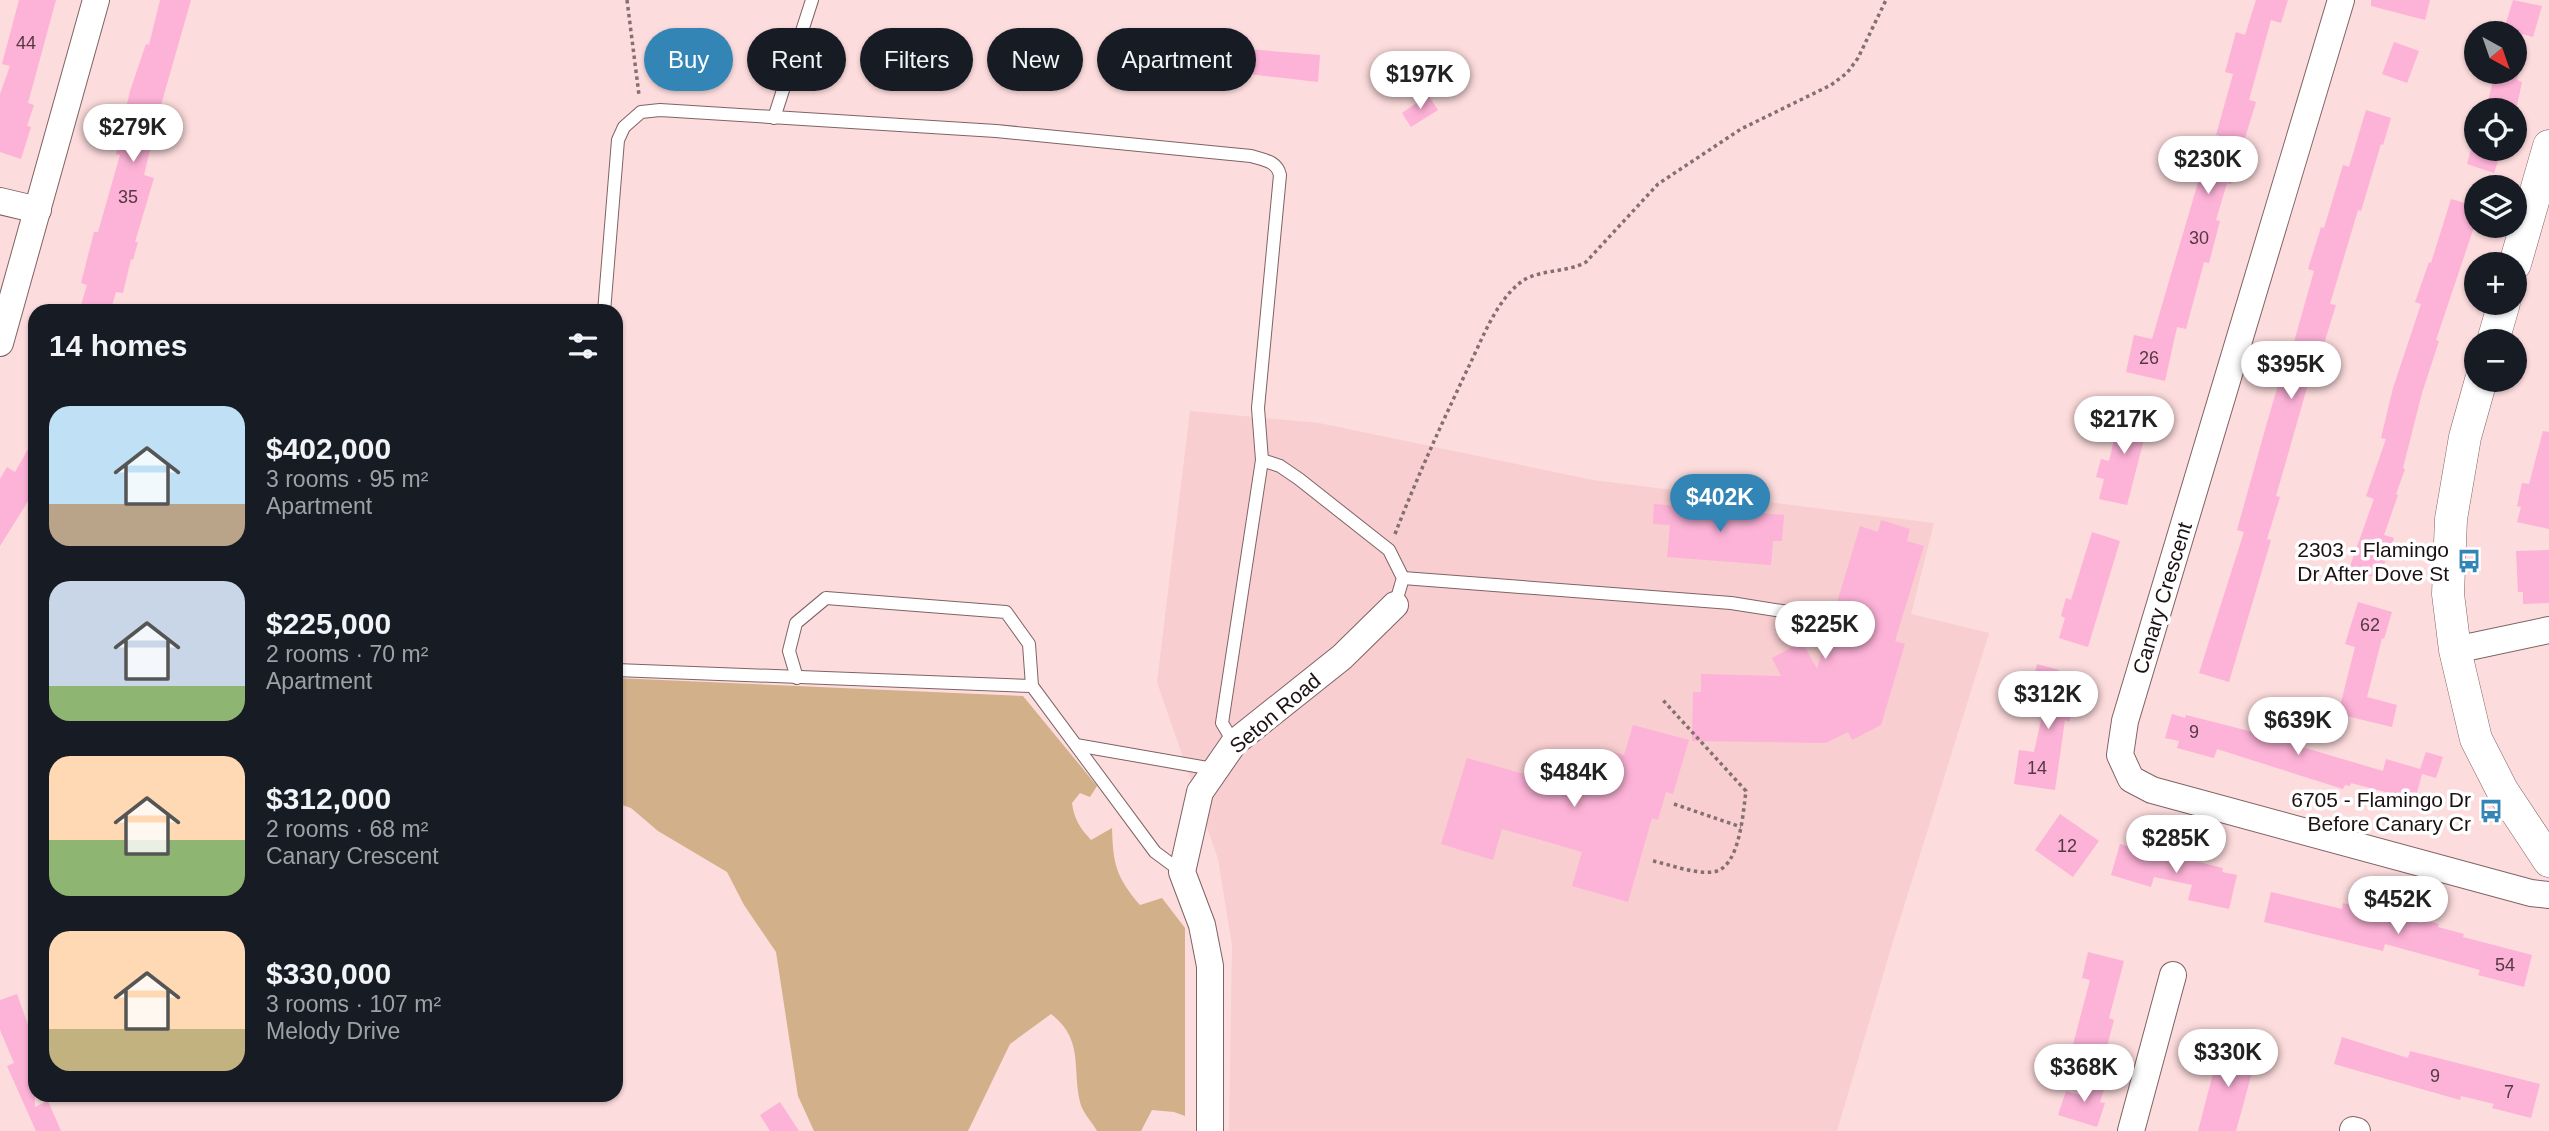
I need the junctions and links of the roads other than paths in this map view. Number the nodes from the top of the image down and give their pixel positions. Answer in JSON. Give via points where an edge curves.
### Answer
{"nodes":[{"id":1,"x":96,"y":0,"type":"edge"},
{"id":2,"x":811,"y":0,"type":"edge"},
{"id":3,"x":2340,"y":0,"type":"edge"},
{"id":4,"x":774,"y":118,"type":"junction"},
{"id":5,"x":2549,"y":146,"type":"edge"},
{"id":6,"x":0,"y":201,"type":"edge"},
{"id":7,"x":38,"y":210,"type":"junction"},
{"id":8,"x":2518,"y":252,"type":"edge"},
{"id":9,"x":605,"y":304,"type":"edge"},
{"id":10,"x":0,"y":343,"type":"edge"},
{"id":11,"x":2478,"y":392,"type":"edge"},
{"id":12,"x":1262,"y":460,"type":"junction"},
{"id":13,"x":1403,"y":578,"type":"junction"},
{"id":14,"x":1395,"y":605,"type":"joint"},
{"id":15,"x":1788,"y":612,"type":"dead end"},
{"id":16,"x":2549,"y":630,"type":"edge"},
{"id":17,"x":2455,"y":650,"type":"junction"},
{"id":18,"x":623,"y":670,"type":"edge"},
{"id":19,"x":797,"y":678,"type":"junction"},
{"id":20,"x":1032,"y":686,"type":"junction"},
{"id":21,"x":1234,"y":743,"type":"junction"},
{"id":22,"x":1076,"y":744,"type":"junction"},
{"id":23,"x":1213,"y":769,"type":"junction"},
{"id":24,"x":2549,"y":861,"type":"edge"},
{"id":25,"x":1182,"y":872,"type":"junction"},
{"id":26,"x":2549,"y":895,"type":"edge"},
{"id":27,"x":2172,"y":975,"type":"dead end"},
{"id":28,"x":1210,"y":1131,"type":"edge"},
{"id":29,"x":2131,"y":1131,"type":"edge"}],
"edges":[{"from":1,"to":7,"type":"street"},
{"from":2,"to":4,"type":"lane"},
{"from":3,"to":26,"type":"street","name":"Canary Crescent","via":[[2129,708],[2120,755],[2131,779],[2152,790]]},
{"from":4,"to":9,"type":"lane","via":[[660,110],[641,113],[624,127],[618,140]]},
{"from":4,"to":12,"type":"lane","via":[[996,131],[1251,156],[1275,163],[1280,175],[1258,408]]},
{"from":5,"to":8,"type":"street"},
{"from":6,"to":7,"type":"street"},
{"from":7,"to":10,"type":"street"},
{"from":11,"to":17,"type":"street","via":[[2465,437],[2451,519],[2448,594]]},
{"from":12,"to":13,"type":"lane","via":[[1280,466],[1389,550]]},
{"from":12,"to":21,"type":"lane","via":[[1223,708],[1222,723]]},
{"from":13,"to":14,"type":"lane"},
{"from":13,"to":15,"type":"lane","via":[[1731,603]]},
{"from":14,"to":21,"type":"street","name":"Seton Road","via":[[1342,657]]},
{"from":16,"to":17,"type":"street"},
{"from":17,"to":24,"type":"street","via":[[2476,739],[2502,790]]},
{"from":18,"to":19,"type":"lane"},
{"from":19,"to":20,"type":"lane"},
{"from":19,"to":20,"type":"lane","via":[[789,651],[796,623],[826,598],[1006,612],[1029,644]]},
{"from":20,"to":22,"type":"lane"},
{"from":21,"to":23,"type":"street","name":"Seton Road"},
{"from":22,"to":23,"type":"lane"},
{"from":22,"to":25,"type":"lane","via":[[1155,852]]},
{"from":23,"to":25,"type":"street","name":"Seton Road","via":[[1199,792]]},
{"from":25,"to":28,"type":"street","via":[[1202,925],[1210,966]]},
{"from":27,"to":29,"type":"street"}]}
